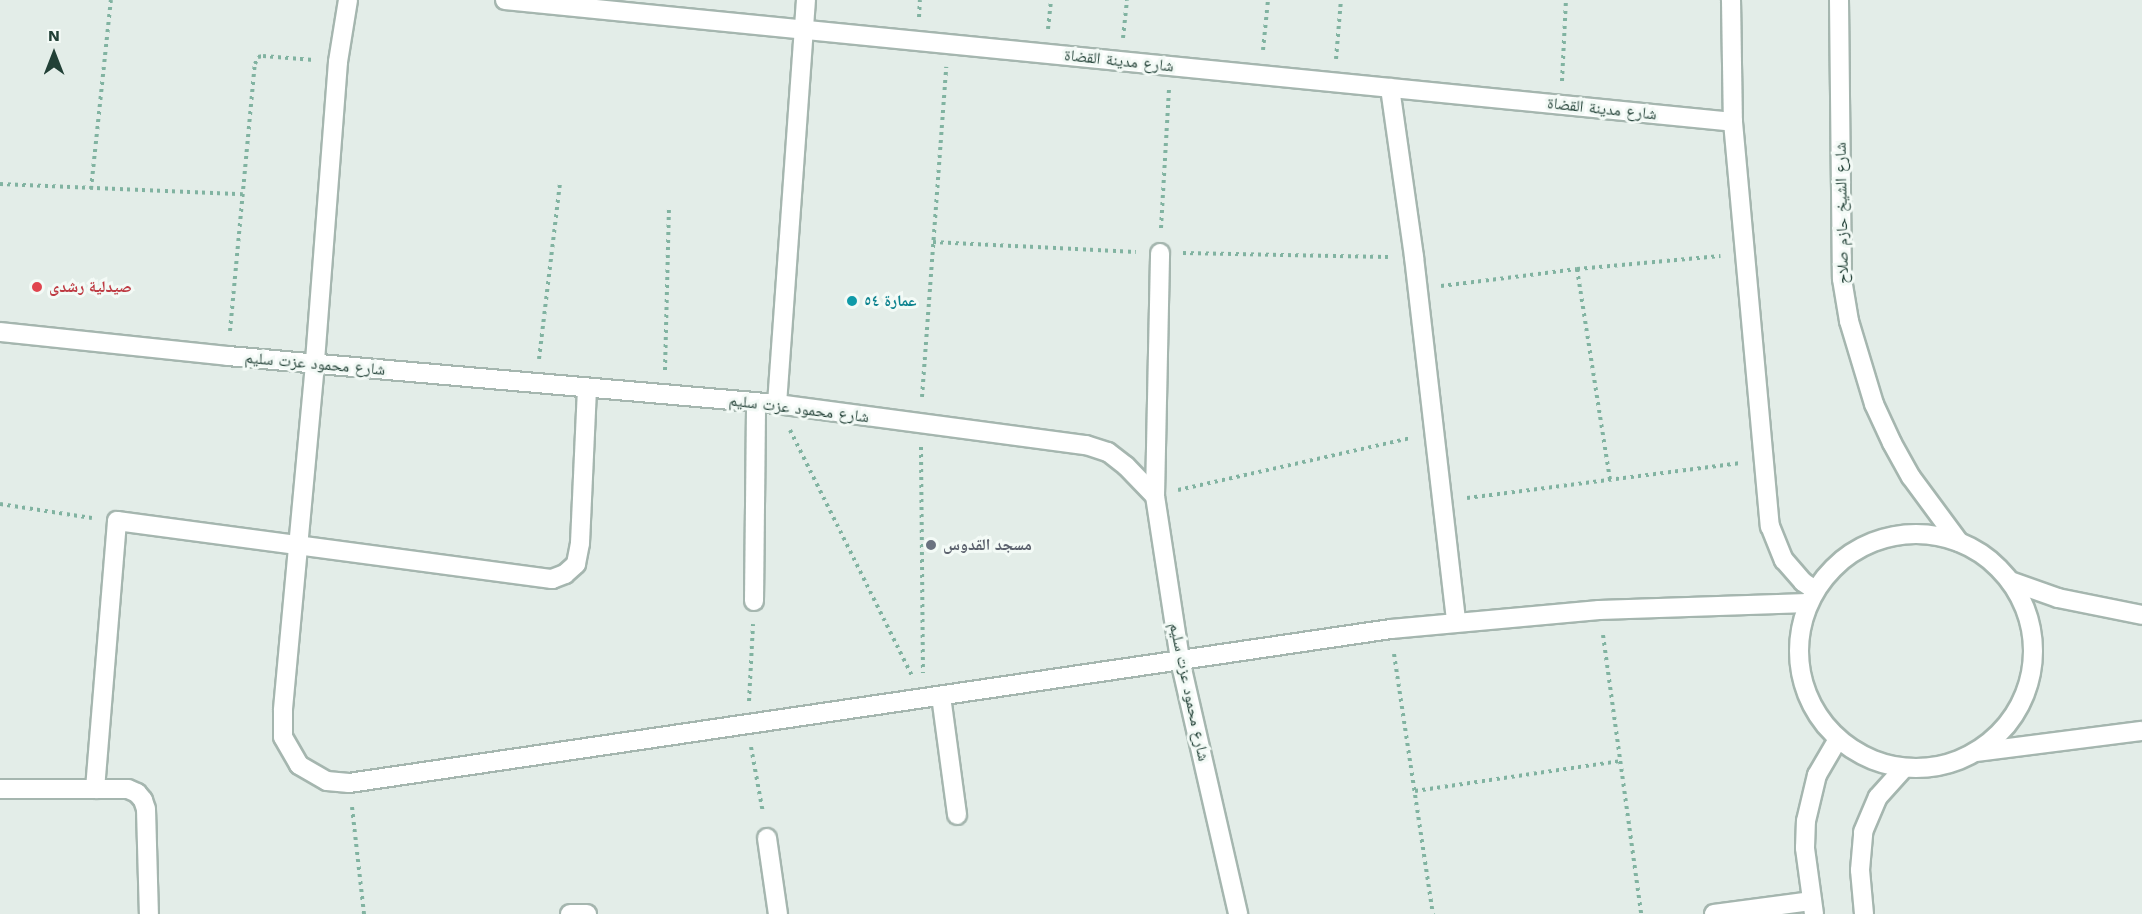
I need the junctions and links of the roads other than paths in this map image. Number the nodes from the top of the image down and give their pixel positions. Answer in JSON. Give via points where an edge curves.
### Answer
{"nodes":[{"id":1,"x":348,"y":0,"type":"edge"},
{"id":2,"x":505,"y":0,"type":"edge"},
{"id":3,"x":806,"y":0,"type":"edge"},
{"id":4,"x":1731,"y":0,"type":"edge"},
{"id":5,"x":1839,"y":0,"type":"edge"},
{"id":6,"x":803,"y":30,"type":"junction"},
{"id":7,"x":1390,"y":88,"type":"junction"},
{"id":8,"x":1733,"y":122,"type":"junction"},
{"id":9,"x":1160,"y":253,"type":"road end"},
{"id":10,"x":0,"y":332,"type":"edge"},
{"id":11,"x":315,"y":364,"type":"junction"},
{"id":12,"x":587,"y":388,"type":"junction"},
{"id":13,"x":756,"y":403,"type":"junction"},
{"id":14,"x":777,"y":404,"type":"junction"},
{"id":15,"x":1155,"y":496,"type":"junction"},
{"id":16,"x":1959,"y":542,"type":"junction"},
{"id":17,"x":299,"y":545,"type":"junction"},
{"id":18,"x":2010,"y":581,"type":"junction"},
{"id":19,"x":1811,"y":596,"type":"junction"},
{"id":20,"x":754,"y":601,"type":"road end"},
{"id":21,"x":2142,"y":615,"type":"edge"},
{"id":22,"x":1456,"y":622,"type":"junction"},
{"id":23,"x":1180,"y":660,"type":"junction"},
{"id":24,"x":932,"y":697,"type":"junction"},
{"id":25,"x":2142,"y":731,"type":"edge"},
{"id":26,"x":1838,"y":739,"type":"junction"},
{"id":27,"x":1975,"y":752,"type":"junction"},
{"id":28,"x":1904,"y":768,"type":"junction"},
{"id":29,"x":0,"y":789,"type":"edge"},
{"id":30,"x":95,"y":789,"type":"junction"},
{"id":31,"x":957,"y":815,"type":"dead end"},
{"id":32,"x":767,"y":838,"type":"road end"},
{"id":33,"x":1813,"y":908,"type":"edge"},
{"id":34,"x":149,"y":914,"type":"edge"},
{"id":35,"x":570,"y":914,"type":"edge"},
{"id":36,"x":587,"y":914,"type":"edge"},
{"id":37,"x":778,"y":914,"type":"edge"},
{"id":38,"x":1238,"y":914,"type":"edge"},
{"id":39,"x":1714,"y":914,"type":"edge"},
{"id":40,"x":1864,"y":914,"type":"edge"}],
"edges":[{"from":1,"to":11,"type":"street","via":[[339,62]]},
{"from":2,"to":6,"type":"street","name":"شارع مدينة القضاة"},
{"from":3,"to":6,"type":"street"},
{"from":4,"to":8,"type":"street"},
{"from":5,"to":16,"type":"street","name":"شارع الشيخ حازم صلاح","via":[[1842,279],[1849,321],[1874,404],[1892,443],[1911,477]]},
{"from":6,"to":7,"type":"street","name":"شارع مدينة القضاة"},
{"from":6,"to":14,"type":"street"},
{"from":7,"to":8,"type":"street","name":"شارع مدينة القضاة"},
{"from":7,"to":22,"type":"street","via":[[1414,257]]},
{"from":8,"to":19,"type":"street","via":[[1770,526],[1775,544]]},
{"from":9,"to":15,"type":"street"},
{"from":10,"to":11,"type":"street","name":"شارع محمود عزت سليم"},
{"from":11,"to":12,"type":"street","name":"شارع محمود عزت سليم"},
{"from":11,"to":17,"type":"street"},
{"from":12,"to":13,"type":"street","name":"شارع محمود عزت سليم"},
{"from":12,"to":17,"type":"street","via":[[580,543],[576,564],[565,574],[552,579]]},
{"from":13,"to":14,"type":"street","name":"شارع محمود عزت سليم"},
{"from":13,"to":20,"type":"street"},
{"from":14,"to":15,"type":"street","name":"شارع محمود عزت سليم","via":[[1086,445],[1107,452],[1126,466]]},
{"from":15,"to":23,"type":"street","name":"شارع محمود عزت سليم"},
{"from":16,"to":18,"type":"street","via":[[1988,558]]},
{"from":16,"to":19,"type":"street","via":[[1926,534],[1893,536],[1862,546],[1835,565]]},
{"from":17,"to":24,"type":"street","via":[[283,711],[284,737],[299,765],[327,781],[350,783]]},
{"from":17,"to":30,"type":"street","via":[[117,521]]},
{"from":18,"to":21,"type":"street","via":[[2058,598]]},
{"from":18,"to":27,"type":"street","via":[[2026,610],[2033,642],[2031,674],[2020,705],[2001,732]]},
{"from":19,"to":22,"type":"street"},
{"from":19,"to":26,"type":"street","via":[[1798,639],[1800,676],[1814,710]]},
{"from":22,"to":23,"type":"street"},
{"from":23,"to":24,"type":"street"},
{"from":23,"to":38,"type":"street","name":"شارع محمود عزت سليم"},
{"from":24,"to":31,"type":"street"},
{"from":25,"to":27,"type":"street"},
{"from":26,"to":28,"type":"street","via":[[1880,763]]},
{"from":26,"to":33,"type":"street","via":[[1817,775],[1806,821],[1805,848]]},
{"from":27,"to":28,"type":"street","via":[[1929,768]]},
{"from":28,"to":40,"type":"street","via":[[1878,797],[1863,832],[1860,870]]},
{"from":29,"to":30,"type":"street"},
{"from":30,"to":34,"type":"street","via":[[128,789],[143,800]]},
{"from":32,"to":37,"type":"street"},
{"from":33,"to":39,"type":"street"},
{"from":35,"to":36,"type":"street"}]}
